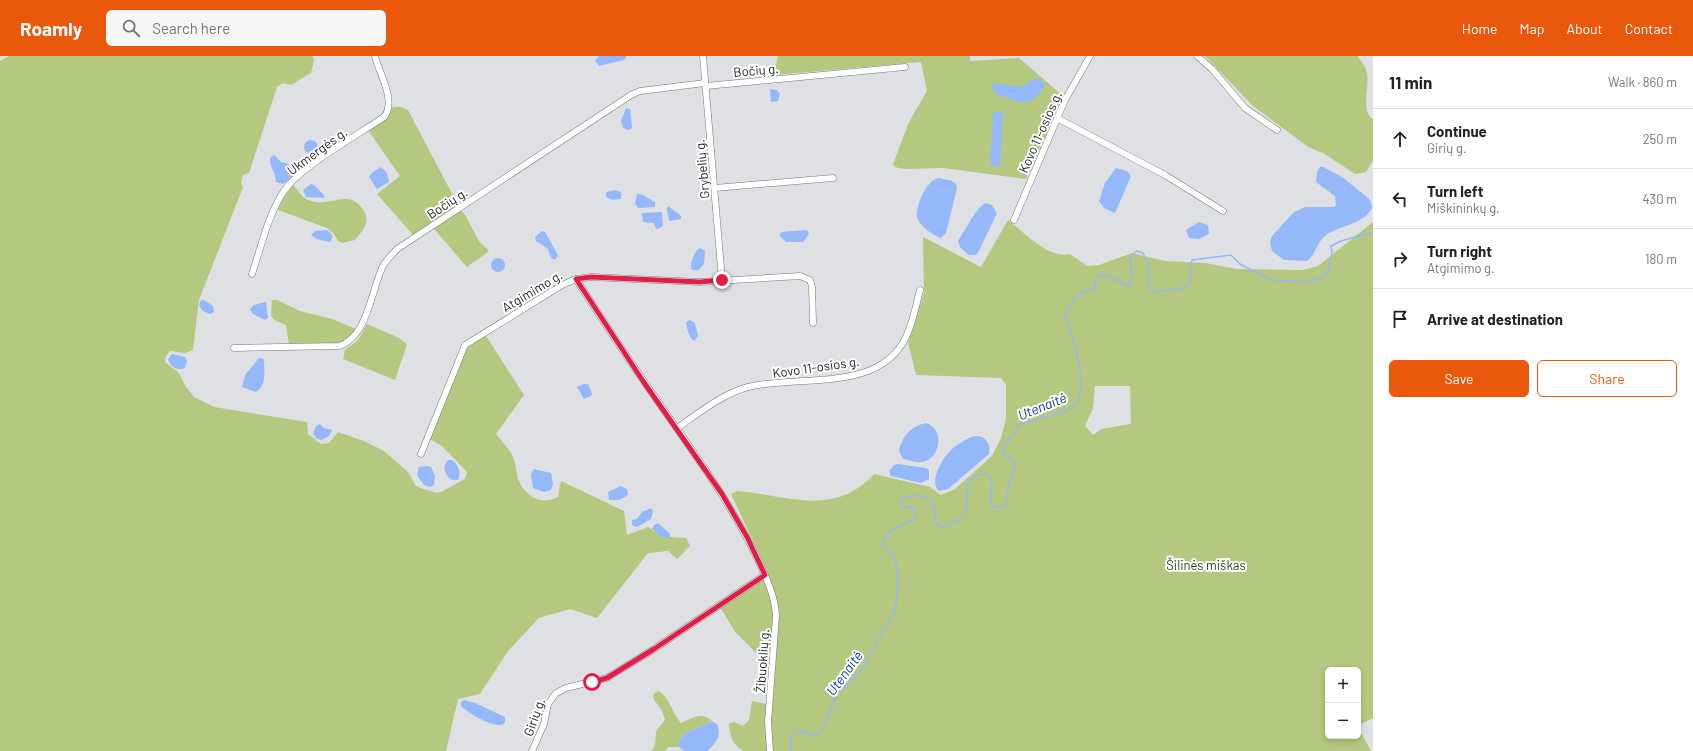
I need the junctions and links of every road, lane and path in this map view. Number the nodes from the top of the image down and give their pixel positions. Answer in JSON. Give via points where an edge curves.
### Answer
{"nodes":[{"id":1,"x":375,"y":56,"type":"edge"},
{"id":2,"x":703,"y":56,"type":"edge"},
{"id":3,"x":1090,"y":56,"type":"edge"},
{"id":4,"x":1197,"y":56,"type":"edge"},
{"id":5,"x":905,"y":67,"type":"dead end"},
{"id":6,"x":706,"y":84,"type":"junction"},
{"id":7,"x":1057,"y":118,"type":"junction"},
{"id":8,"x":1277,"y":130,"type":"dead end"},
{"id":9,"x":833,"y":178,"type":"dead end"},
{"id":10,"x":715,"y":188,"type":"junction"},
{"id":11,"x":1223,"y":211,"type":"dead end"},
{"id":12,"x":1014,"y":220,"type":"dead end"},
{"id":13,"x":252,"y":274,"type":"dead end"},
{"id":14,"x":576,"y":279,"type":"junction"},
{"id":15,"x":722,"y":280,"type":"junction"},
{"id":16,"x":920,"y":290,"type":"dead end"},
{"id":17,"x":813,"y":323,"type":"dead end"},
{"id":18,"x":234,"y":348,"type":"dead end"},
{"id":19,"x":677,"y":428,"type":"junction"},
{"id":20,"x":421,"y":454,"type":"dead end"},
{"id":21,"x":765,"y":575,"type":"junction"},
{"id":22,"x":532,"y":751,"type":"edge"},
{"id":23,"x":770,"y":751,"type":"edge"}],
"edges":[{"from":1,"to":13,"type":"street","name":"Ukmergės g.","via":[[380,77],[389,96],[388,112],[290,183],[280,198]]},
{"from":2,"to":6,"type":"street","name":"Grybelių g."},
{"from":3,"to":7,"type":"street","name":"Kovo 11-osios g.","via":[[1064,100]]},
{"from":4,"to":8,"type":"street","via":[[1212,69],[1245,108]]},
{"from":5,"to":6,"type":"street","name":"Bočių g."},
{"from":6,"to":10,"type":"street","name":"Grybelių g."},
{"from":6,"to":18,"type":"street","name":"Bočių g.","via":[[640,91],[631,95],[397,249],[384,265],[358,332],[344,345]]},
{"from":7,"to":11,"type":"street","via":[[1165,175]]},
{"from":7,"to":12,"type":"street","name":"Kovo 11-osios g."},
{"from":9,"to":10,"type":"street"},
{"from":10,"to":15,"type":"street","name":"Grybelių g."},
{"from":14,"to":15,"type":"street","name":"Atgimimo g.","via":[[591,277],[700,282]]},
{"from":14,"to":19,"type":"street","name":"Žibuoklių g."},
{"from":14,"to":20,"type":"street","name":"Atgimimo g.","via":[[465,345]]},
{"from":15,"to":17,"type":"street","name":"Atgimimo g.","via":[[805,276],[812,286]]},
{"from":16,"to":19,"type":"street","name":"Kovo 11-osios g.","via":[[906,338],[893,356],[881,364],[855,376],[750,387],[726,396]]},
{"from":19,"to":21,"type":"street","name":"Žibuoklių g.","via":[[737,518]]},
{"from":21,"to":22,"type":"street","name":"Girių g.","via":[[607,678],[556,693],[548,704],[544,724]]},
{"from":21,"to":23,"type":"street","name":"Žibuoklių g.","via":[[776,604],[768,722]]}]}
